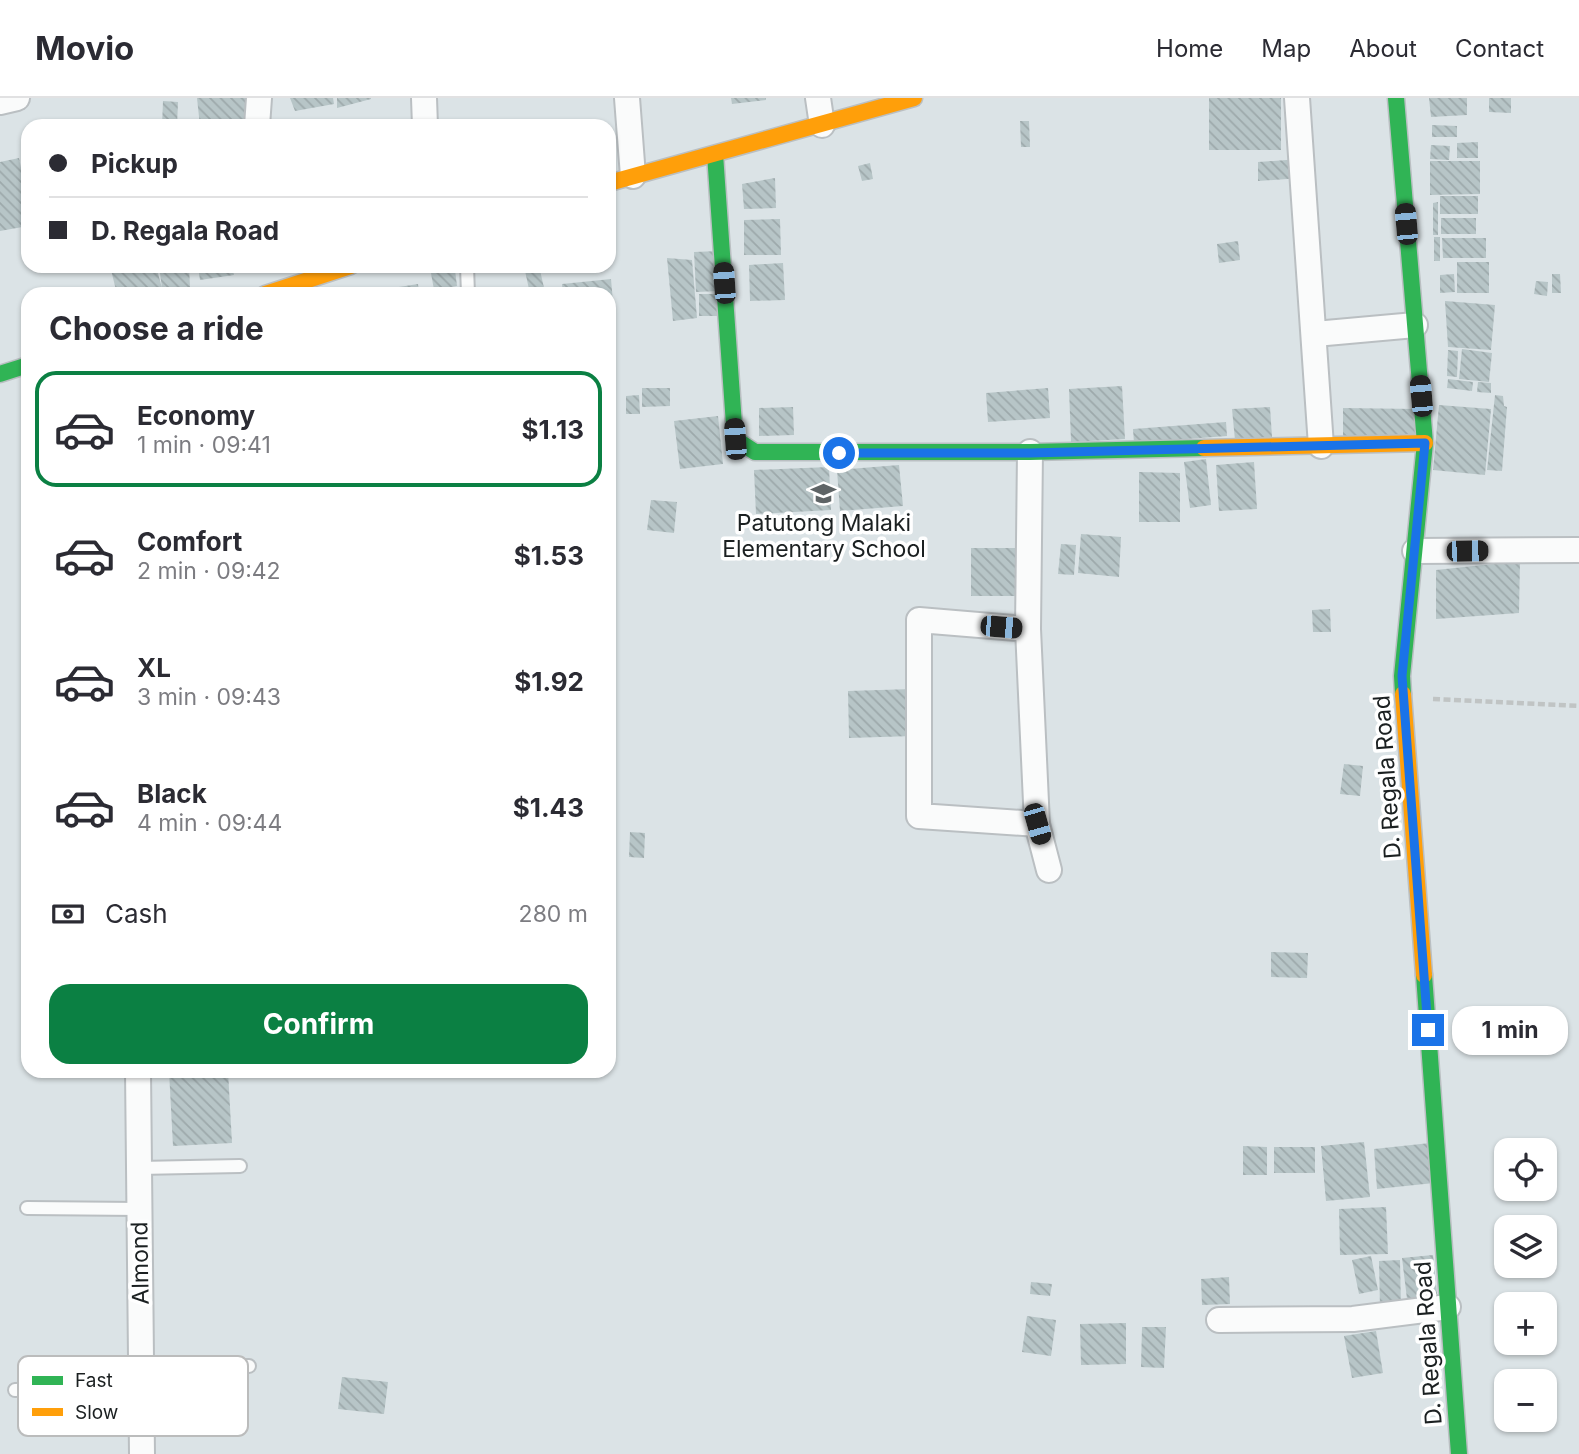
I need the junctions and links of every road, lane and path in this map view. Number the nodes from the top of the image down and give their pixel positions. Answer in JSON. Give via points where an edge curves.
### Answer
{"nodes":[{"id":1,"x":17,"y":98,"type":"edge"},
{"id":2,"x":259,"y":98,"type":"edge"},
{"id":3,"x":424,"y":98,"type":"edge"},
{"id":4,"x":626,"y":98,"type":"edge"},
{"id":5,"x":818,"y":98,"type":"edge"},
{"id":6,"x":914,"y":98,"type":"edge"},
{"id":7,"x":1297,"y":98,"type":"edge"},
{"id":8,"x":1396,"y":98,"type":"edge"},
{"id":9,"x":0,"y":102,"type":"edge"},
{"id":10,"x":258,"y":119,"type":"edge"},
{"id":11,"x":425,"y":119,"type":"edge"},
{"id":12,"x":822,"y":125,"type":"junction"},
{"id":13,"x":715,"y":154,"type":"junction"},
{"id":14,"x":633,"y":176,"type":"junction"},
{"id":15,"x":616,"y":181,"type":"edge"},
{"id":16,"x":319,"y":273,"type":"edge"},
{"id":17,"x":273,"y":283,"type":"edge"},
{"id":18,"x":1415,"y":325,"type":"junction"},
{"id":19,"x":1315,"y":334,"type":"junction"},
{"id":20,"x":21,"y":367,"type":"edge"},
{"id":21,"x":0,"y":374,"type":"edge"},
{"id":22,"x":1425,"y":443,"type":"junction"},
{"id":23,"x":1321,"y":446,"type":"junction"},
{"id":24,"x":1030,"y":453,"type":"junction"},
{"id":25,"x":1579,"y":550,"type":"edge"},
{"id":26,"x":1415,"y":551,"type":"junction"},
{"id":27,"x":1028,"y":629,"type":"junction"},
{"id":28,"x":1404,"y":697,"type":"junction"},
{"id":29,"x":1579,"y":706,"type":"edge"},
{"id":30,"x":1037,"y":824,"type":"junction"},
{"id":31,"x":1049,"y":870,"type":"dead end"},
{"id":32,"x":138,"y":1078,"type":"edge"},
{"id":33,"x":240,"y":1166,"type":"dead end"},
{"id":34,"x":139,"y":1168,"type":"junction"},
{"id":35,"x":27,"y":1208,"type":"dead end"},
{"id":36,"x":139,"y":1209,"type":"junction"},
{"id":37,"x":1448,"y":1307,"type":"junction"},
{"id":38,"x":1219,"y":1321,"type":"dead end"},
{"id":39,"x":141,"y":1356,"type":"edge"},
{"id":40,"x":15,"y":1390,"type":"dead end"},
{"id":41,"x":18,"y":1390,"type":"edge"},
{"id":42,"x":142,"y":1436,"type":"edge"},
{"id":43,"x":142,"y":1454,"type":"edge"},
{"id":44,"x":1459,"y":1454,"type":"edge"}],
"edges":[{"from":1,"to":9,"type":"street"},
{"from":2,"to":10,"type":"street"},
{"from":3,"to":11,"type":"street"},
{"from":4,"to":14,"type":"street"},
{"from":5,"to":12,"type":"street"},
{"from":6,"to":12,"type":"street"},
{"from":7,"to":19,"type":"street"},
{"from":8,"to":18,"type":"street","name":"D. Regala Road"},
{"from":12,"to":13,"type":"street"},
{"from":13,"to":14,"type":"street"},
{"from":13,"to":24,"type":"street","via":[[735,439],[755,452]]},
{"from":14,"to":15,"type":"street"},
{"from":16,"to":17,"type":"street"},
{"from":18,"to":19,"type":"street"},
{"from":18,"to":22,"type":"street","name":"D. Regala Road"},
{"from":19,"to":23,"type":"street"},
{"from":20,"to":21,"type":"street"},
{"from":22,"to":23,"type":"street"},
{"from":22,"to":26,"type":"street","name":"D. Regala Road"},
{"from":23,"to":24,"type":"street"},
{"from":24,"to":27,"type":"street"},
{"from":25,"to":26,"type":"street"},
{"from":26,"to":28,"type":"street","name":"D. Regala Road","via":[[1402,676]]},
{"from":27,"to":30,"type":"street"},
{"from":27,"to":30,"type":"street","via":[[919,620],[919,816]]},
{"from":28,"to":29,"type":"path"},
{"from":28,"to":37,"type":"street","name":"D. Regala Road"},
{"from":30,"to":31,"type":"street"},
{"from":32,"to":34,"type":"street","name":"Almond"},
{"from":33,"to":34,"type":"lane"},
{"from":34,"to":36,"type":"street","name":"Almond"},
{"from":35,"to":36,"type":"lane"},
{"from":36,"to":39,"type":"street","name":"Almond"},
{"from":37,"to":38,"type":"street","via":[[1353,1319]]},
{"from":37,"to":44,"type":"street","name":"D. Regala Road"},
{"from":40,"to":41,"type":"lane"},
{"from":42,"to":43,"type":"street","name":"Almond"}]}
